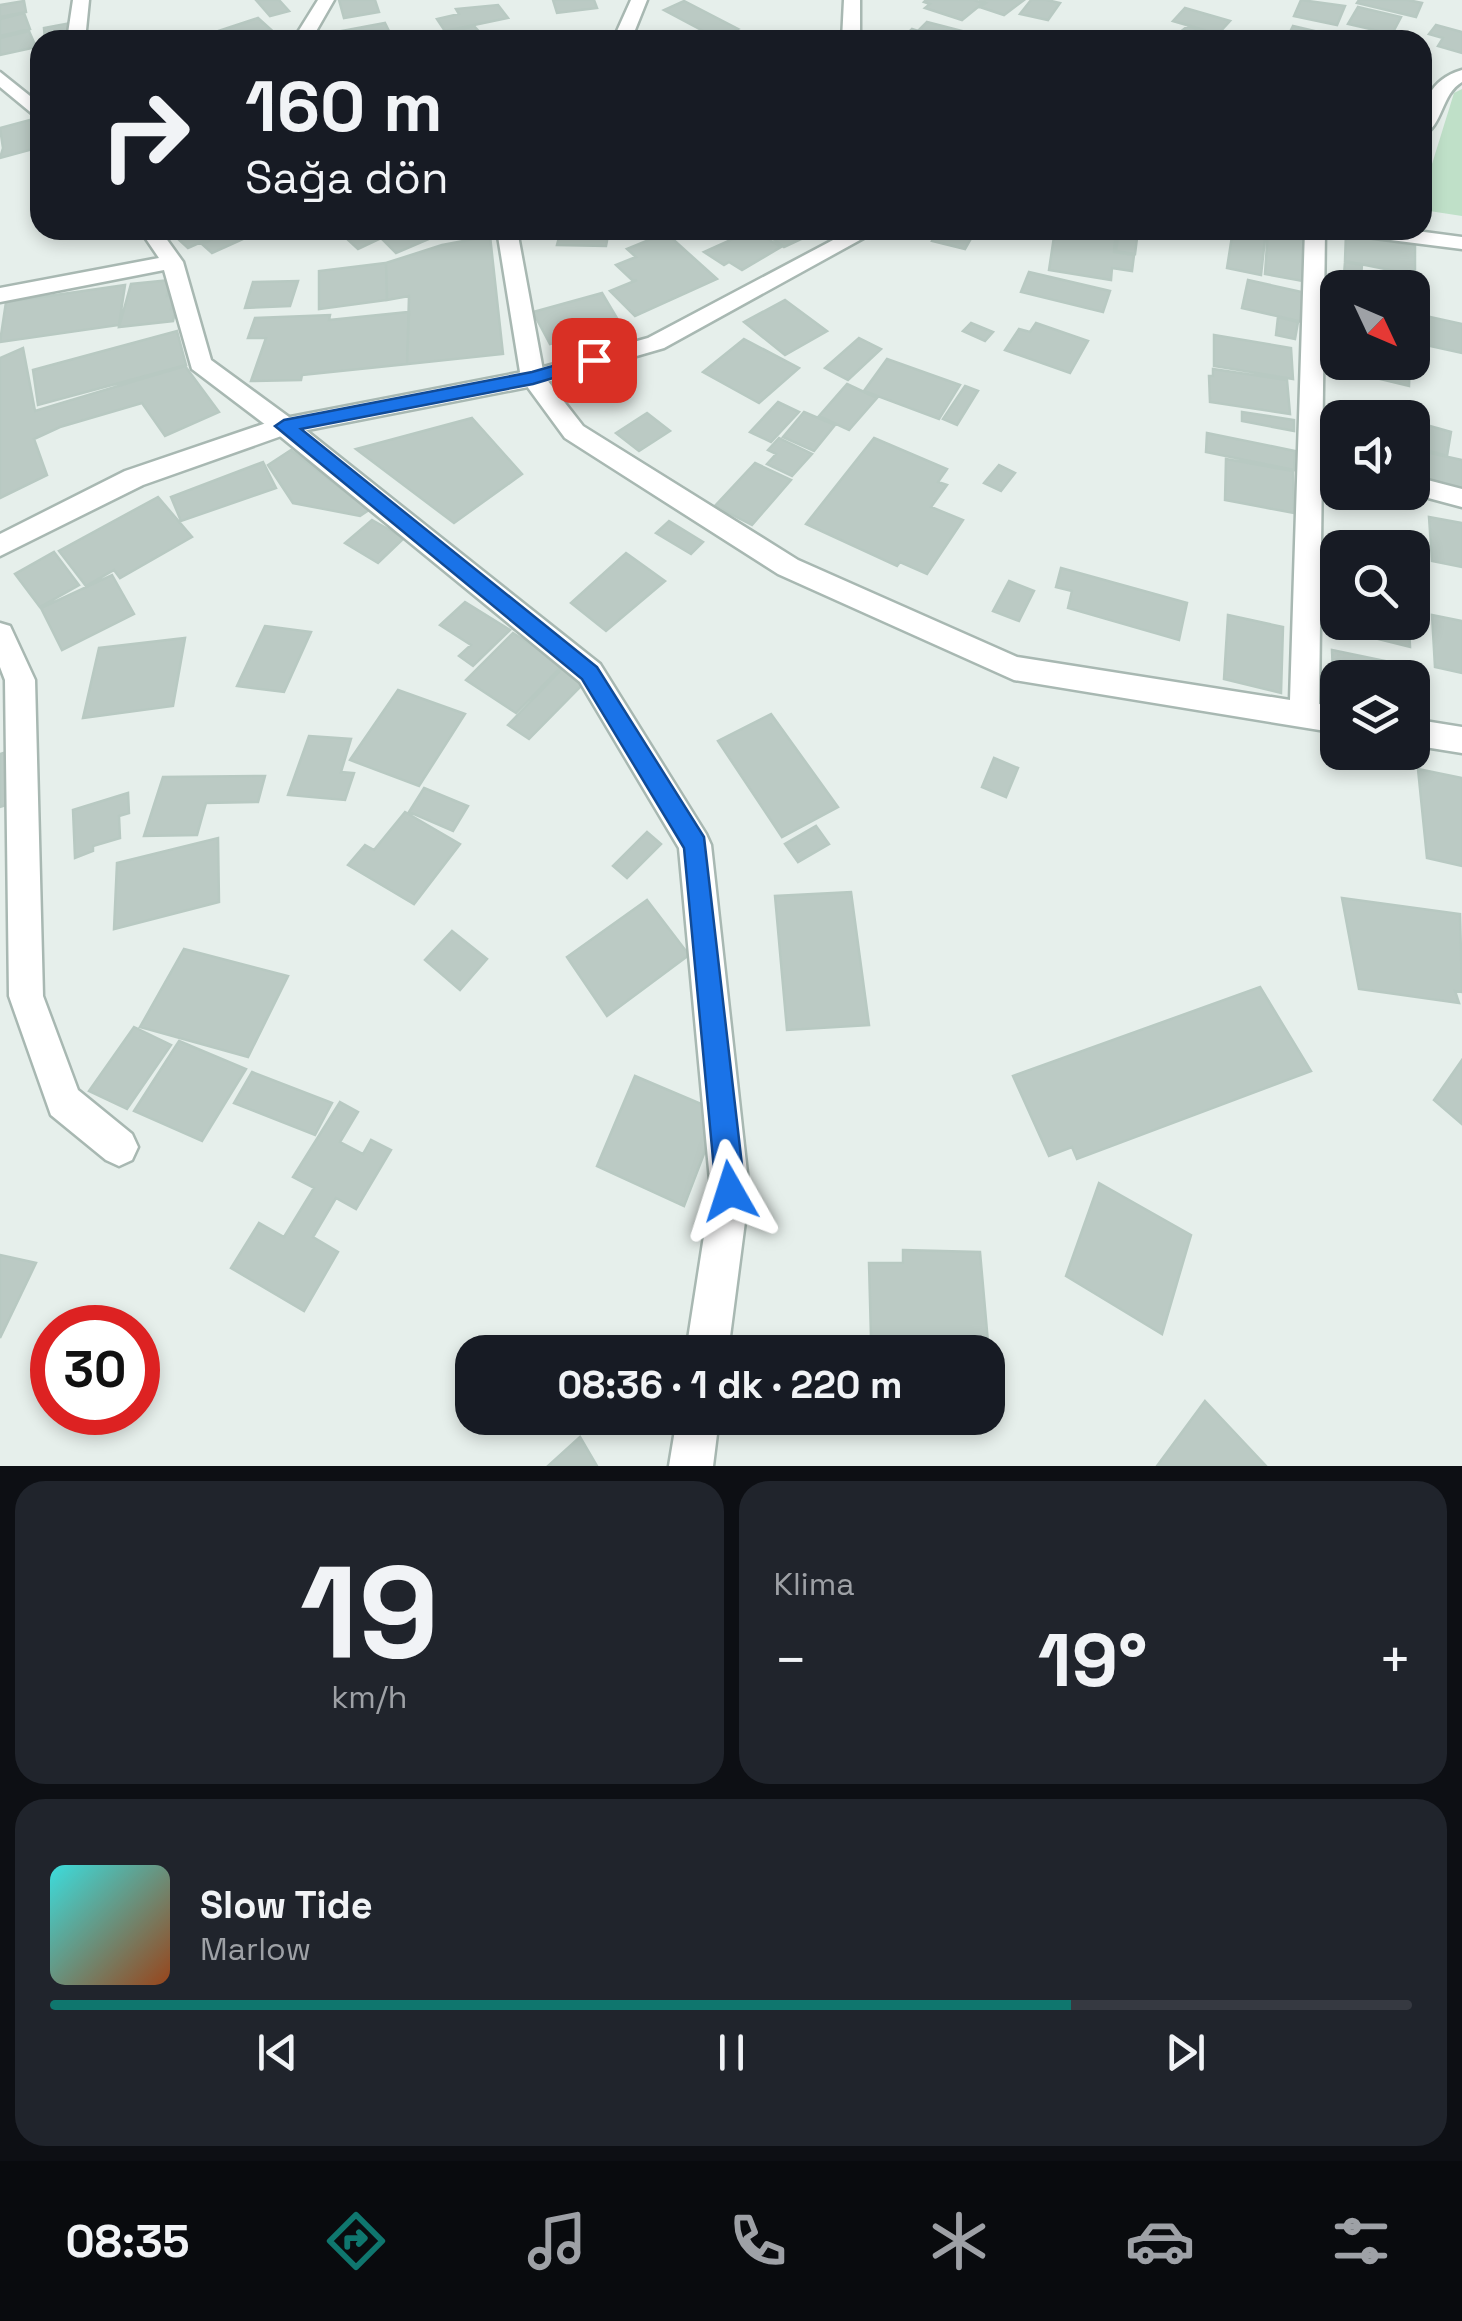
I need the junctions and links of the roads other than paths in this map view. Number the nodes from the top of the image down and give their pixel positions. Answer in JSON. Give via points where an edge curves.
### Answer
{"nodes":[{"id":1,"x":81,"y":0,"type":"edge"},
{"id":2,"x":326,"y":0,"type":"edge"},
{"id":3,"x":638,"y":0,"type":"edge"},
{"id":4,"x":872,"y":0,"type":"edge"},
{"id":5,"x":852,"y":6,"type":"edge"},
{"id":6,"x":77,"y":30,"type":"edge"},
{"id":7,"x":308,"y":30,"type":"edge"},
{"id":8,"x":626,"y":30,"type":"edge"},
{"id":9,"x":1462,"y":76,"type":"edge"},
{"id":10,"x":0,"y":77,"type":"edge"},
{"id":11,"x":1432,"y":108,"type":"edge"},
{"id":12,"x":22,"y":109,"type":"edge"},
{"id":13,"x":1432,"y":239,"type":"edge"},
{"id":14,"x":157,"y":240,"type":"edge"},
{"id":15,"x":509,"y":240,"type":"edge"},
{"id":16,"x":844,"y":240,"type":"edge"},
{"id":17,"x":1315,"y":240,"type":"edge"},
{"id":18,"x":1462,"y":244,"type":"edge"},
{"id":19,"x":172,"y":262,"type":"junction"},
{"id":20,"x":0,"y":294,"type":"edge"},
{"id":21,"x":533,"y":378,"type":"junction"},
{"id":22,"x":284,"y":426,"type":"junction"},
{"id":23,"x":1310,"y":460,"type":"junction"},
{"id":24,"x":1320,"y":462,"type":"edge"},
{"id":25,"x":1430,"y":490,"type":"edge"},
{"id":26,"x":1462,"y":498,"type":"edge"},
{"id":27,"x":0,"y":546,"type":"edge"},
{"id":28,"x":0,"y":634,"type":"edge"},
{"id":29,"x":1304,"y":714,"type":"junction"},
{"id":30,"x":1320,"y":717,"type":"edge"},
{"id":31,"x":1430,"y":735,"type":"edge"},
{"id":32,"x":1462,"y":740,"type":"edge"},
{"id":33,"x":12,"y":952,"type":"edge"},
{"id":34,"x":118,"y":1146,"type":"dead end"},
{"id":35,"x":709,"y":1335,"type":"edge"},
{"id":36,"x":695,"y":1435,"type":"edge"},
{"id":37,"x":690,"y":1466,"type":"edge"}],
"edges":[{"from":1,"to":6,"type":"street"},
{"from":2,"to":7,"type":"street"},
{"from":3,"to":8,"type":"street"},
{"from":4,"to":5,"type":"street"},
{"from":9,"to":11,"type":"street","via":[[1442,86]]},
{"from":10,"to":12,"type":"street"},
{"from":13,"to":18,"type":"street"},
{"from":14,"to":19,"type":"street"},
{"from":15,"to":21,"type":"street"},
{"from":16,"to":21,"type":"street","via":[[656,342]]},
{"from":17,"to":23,"type":"street"},
{"from":19,"to":20,"type":"street"},
{"from":19,"to":22,"type":"street","via":[[200,364]]},
{"from":21,"to":22,"type":"street"},
{"from":21,"to":29,"type":"street","via":[[574,432],[788,567],[1014,668]]},
{"from":22,"to":27,"type":"street","via":[[134,478]]},
{"from":22,"to":35,"type":"street","via":[[590,673],[696,845],[730,1191]]},
{"from":23,"to":24,"type":"street"},
{"from":23,"to":29,"type":"street"},
{"from":25,"to":26,"type":"street"},
{"from":28,"to":33,"type":"street","via":[[20,680]]},
{"from":29,"to":30,"type":"street"},
{"from":31,"to":32,"type":"street"},
{"from":33,"to":34,"type":"street","via":[[64,1102]]},
{"from":36,"to":37,"type":"street"}]}
